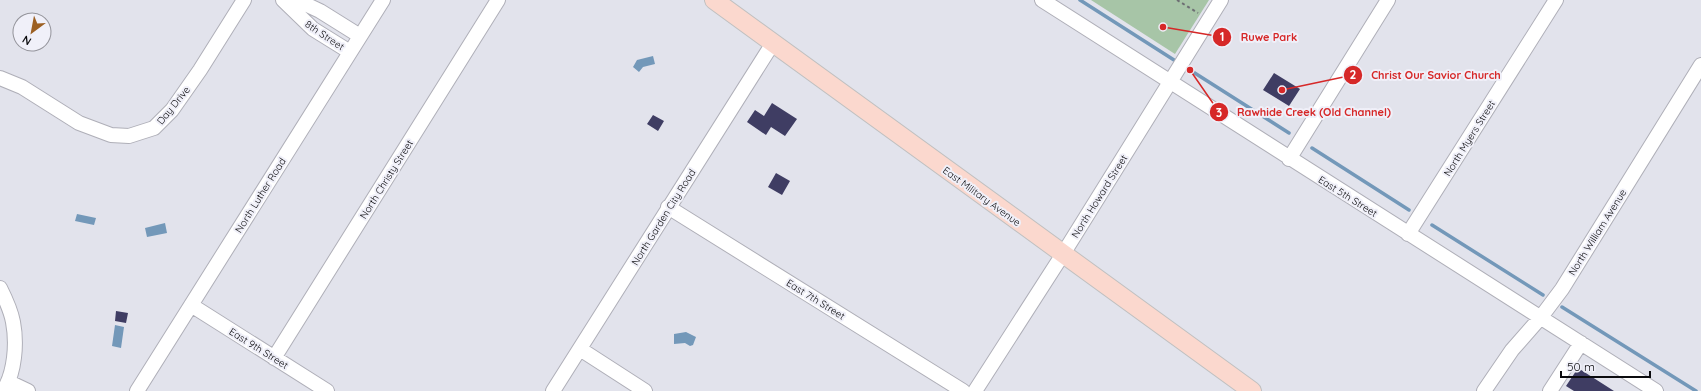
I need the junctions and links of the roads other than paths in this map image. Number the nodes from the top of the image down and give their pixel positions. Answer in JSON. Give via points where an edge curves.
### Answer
{"nodes":[{"id":1,"x":244,"y":0,"type":"edge"},
{"id":2,"x":283,"y":0,"type":"edge"},
{"id":3,"x":383,"y":0,"type":"edge"},
{"id":4,"x":498,"y":0,"type":"edge"},
{"id":5,"x":714,"y":0,"type":"edge"},
{"id":6,"x":1042,"y":0,"type":"edge"},
{"id":7,"x":1222,"y":0,"type":"edge"},
{"id":8,"x":1388,"y":0,"type":"edge"},
{"id":9,"x":1556,"y":0,"type":"edge"},
{"id":10,"x":360,"y":36,"type":"junction"},
{"id":11,"x":773,"y":43,"type":"junction"},
{"id":12,"x":350,"y":52,"type":"junction"},
{"id":13,"x":1701,"y":65,"type":"edge"},
{"id":14,"x":0,"y":78,"type":"edge"},
{"id":15,"x":1170,"y":82,"type":"junction"},
{"id":16,"x":1289,"y":159,"type":"junction"},
{"id":17,"x":668,"y":207,"type":"junction"},
{"id":18,"x":1408,"y":234,"type":"junction"},
{"id":19,"x":1063,"y":254,"type":"junction"},
{"id":20,"x":0,"y":288,"type":"edge"},
{"id":21,"x":191,"y":305,"type":"junction"},
{"id":22,"x":1541,"y":318,"type":"junction"},
{"id":23,"x":1581,"y":343,"type":"junction"},
{"id":24,"x":580,"y":350,"type":"junction"},
{"id":25,"x":274,"y":358,"type":"junction"},
{"id":26,"x":6,"y":387,"type":"edge"},
{"id":27,"x":28,"y":391,"type":"edge"},
{"id":28,"x":137,"y":391,"type":"edge"},
{"id":29,"x":327,"y":391,"type":"edge"},
{"id":30,"x":554,"y":391,"type":"edge"},
{"id":31,"x":645,"y":391,"type":"edge"},
{"id":32,"x":963,"y":391,"type":"edge"},
{"id":33,"x":975,"y":391,"type":"edge"},
{"id":34,"x":1252,"y":391,"type":"edge"},
{"id":35,"x":1484,"y":391,"type":"edge"},
{"id":36,"x":1550,"y":391,"type":"edge"},
{"id":37,"x":1656,"y":391,"type":"edge"}],
"edges":[{"from":1,"to":14,"type":"street","name":"Day Drive","via":[[172,110],[154,128],[129,136],[111,135],[79,123],[18,85]]},
{"from":2,"to":10,"type":"street","name":"8th Street","via":[[305,4],[320,11]]},
{"from":2,"to":12,"type":"street","name":"8th Street","via":[[313,29]]},
{"from":3,"to":10,"type":"street","name":"North Luther Road"},
{"from":4,"to":25,"type":"street","name":"North Christy Street"},
{"from":5,"to":11,"type":"main road","name":"East Military Avenue"},
{"from":6,"to":15,"type":"street","name":"East 5th Street"},
{"from":7,"to":15,"type":"street","name":"North Howard Street"},
{"from":8,"to":16,"type":"street"},
{"from":9,"to":18,"type":"street","name":"North Myers Street"},
{"from":10,"to":12,"type":"street","name":"North Luther Road"},
{"from":11,"to":17,"type":"street","name":"North Garden City Road"},
{"from":11,"to":19,"type":"main road","name":"East Military Avenue"},
{"from":12,"to":21,"type":"street","name":"North Luther Road"},
{"from":13,"to":22,"type":"street","name":"North William Avenue","via":[[1562,289]]},
{"from":15,"to":16,"type":"street","name":"East 5th Street"},
{"from":15,"to":19,"type":"street","name":"North Howard Street"},
{"from":16,"to":18,"type":"street","name":"East 5th Street"},
{"from":17,"to":24,"type":"street","name":"North Garden City Road"},
{"from":17,"to":32,"type":"street","name":"East 7th Street"},
{"from":18,"to":22,"type":"street","name":"East 5th Street"},
{"from":19,"to":33,"type":"street","name":"North Howard Street"},
{"from":19,"to":34,"type":"main road","name":"East Military Avenue"},
{"from":20,"to":26,"type":"street","via":[[13,322],[14,345]]},
{"from":21,"to":25,"type":"street","name":"East 9th Street"},
{"from":21,"to":28,"type":"street","name":"North Luther Road"},
{"from":22,"to":23,"type":"street","name":"East 5th Street"},
{"from":22,"to":35,"type":"street","name":"North William Avenue","via":[[1512,350]]},
{"from":23,"to":36,"type":"street"},
{"from":23,"to":37,"type":"street","name":"East 5th Street"},
{"from":24,"to":30,"type":"street","name":"North Garden City Road"},
{"from":24,"to":31,"type":"street"},
{"from":25,"to":29,"type":"street","name":"East 9th Street"},
{"from":26,"to":27,"type":"street"}]}
